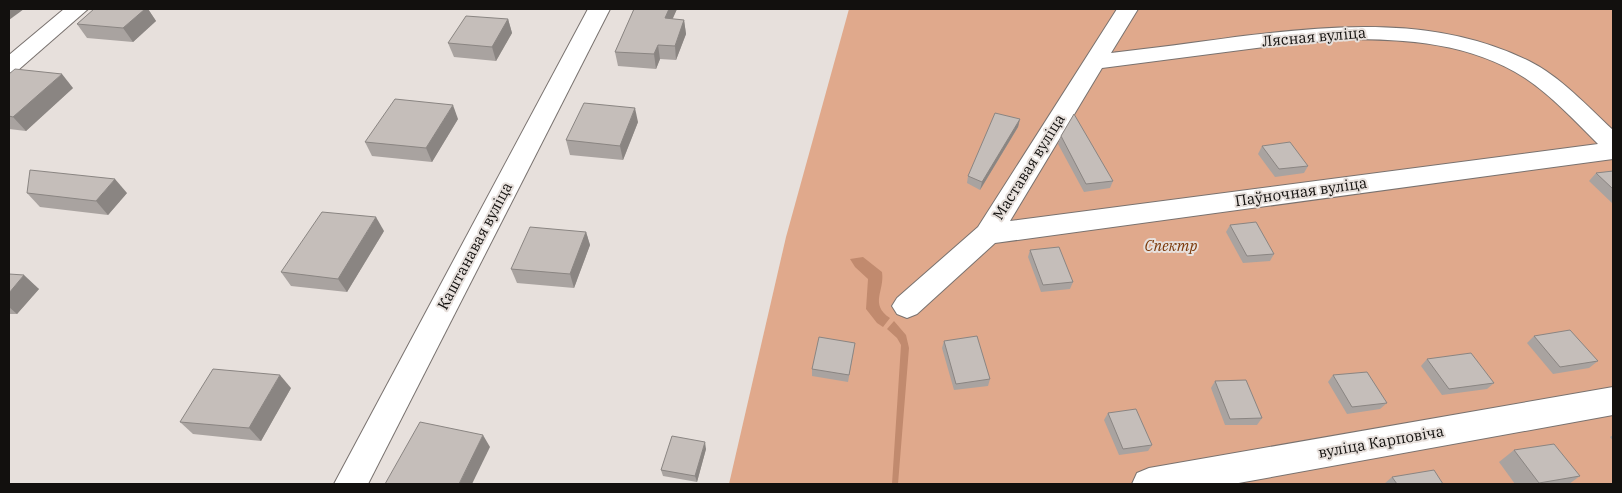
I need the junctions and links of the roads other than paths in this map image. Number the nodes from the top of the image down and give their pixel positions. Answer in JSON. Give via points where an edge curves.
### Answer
{"nodes":[{"id":1,"x":77,"y":9,"type":"edge"},
{"id":2,"x":599,"y":9,"type":"edge"},
{"id":3,"x":1127,"y":9,"type":"edge"},
{"id":4,"x":1094,"y":62,"type":"junction"},
{"id":5,"x":9,"y":66,"type":"edge"},
{"id":6,"x":1613,"y":144,"type":"edge"},
{"id":7,"x":1613,"y":151,"type":"edge"},
{"id":8,"x":988,"y":234,"type":"junction"},
{"id":9,"x":907,"y":306,"type":"dead end"},
{"id":10,"x":1613,"y":401,"type":"edge"},
{"id":11,"x":351,"y":484,"type":"edge"},
{"id":12,"x":1149,"y":484,"type":"edge"}],
"edges":[{"from":1,"to":5,"type":"street"},
{"from":2,"to":11,"type":"street","name":"Каштанавая вуліца"},
{"from":3,"to":4,"type":"street","name":"Маставая вуліца"},
{"from":4,"to":6,"type":"street","name":"Лясная вуліца","via":[[1310,34],[1380,32],[1430,38],[1478,49],[1521,66],[1554,89]]},
{"from":4,"to":8,"type":"street","name":"Маставая вуліца"},
{"from":7,"to":8,"type":"street","name":"Паўночная вуліца"},
{"from":8,"to":9,"type":"street","name":"Маставая вуліца"},
{"from":10,"to":12,"type":"street","name":"вуліца Карповіча"}]}
